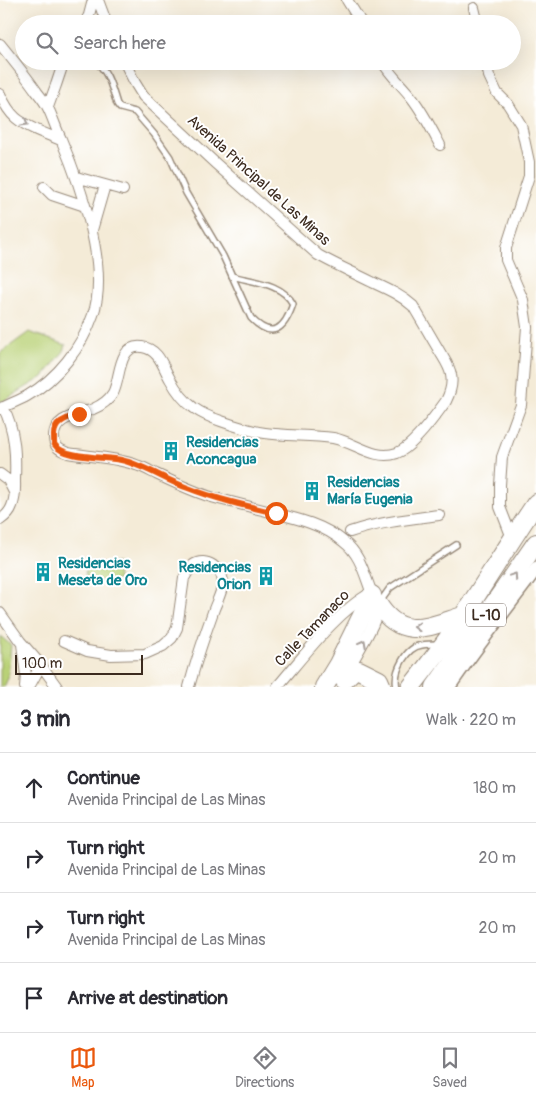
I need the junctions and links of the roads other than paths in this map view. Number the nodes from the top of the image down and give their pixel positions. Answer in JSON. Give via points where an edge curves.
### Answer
{"nodes":[{"id":1,"x":93,"y":0,"type":"edge"},
{"id":2,"x":98,"y":0,"type":"edge"},
{"id":3,"x":347,"y":0,"type":"edge"},
{"id":4,"x":474,"y":8,"type":"dead end"},
{"id":5,"x":89,"y":15,"type":"edge"},
{"id":6,"x":104,"y":15,"type":"edge"},
{"id":7,"x":356,"y":15,"type":"edge"},
{"id":8,"x":476,"y":15,"type":"edge"},
{"id":9,"x":0,"y":44,"type":"edge"},
{"id":10,"x":15,"y":63,"type":"edge"},
{"id":11,"x":21,"y":70,"type":"edge"},
{"id":12,"x":61,"y":70,"type":"edge"},
{"id":13,"x":103,"y":70,"type":"edge"},
{"id":14,"x":128,"y":70,"type":"edge"},
{"id":15,"x":387,"y":70,"type":"edge"},
{"id":16,"x":488,"y":70,"type":"edge"},
{"id":17,"x":0,"y":94,"type":"edge"},
{"id":18,"x":48,"y":106,"type":"junction"},
{"id":19,"x":61,"y":140,"type":"junction"},
{"id":20,"x":440,"y":145,"type":"dead end"},
{"id":21,"x":76,"y":177,"type":"junction"},
{"id":22,"x":106,"y":185,"type":"junction"},
{"id":23,"x":44,"y":187,"type":"dead end"},
{"id":24,"x":123,"y":190,"type":"dead end"},
{"id":25,"x":85,"y":206,"type":"junction"},
{"id":26,"x":92,"y":231,"type":"junction"},
{"id":27,"x":232,"y":276,"type":"junction"},
{"id":28,"x":2,"y":408,"type":"edge"},
{"id":29,"x":0,"y":474,"type":"edge"},
{"id":30,"x":15,"y":495,"type":"junction"},
{"id":31,"x":536,"y":503,"type":"edge"},
{"id":32,"x":439,"y":514,"type":"dead end"},
{"id":33,"x":0,"y":520,"type":"edge"},
{"id":34,"x":350,"y":532,"type":"dead end"},
{"id":35,"x":512,"y":538,"type":"junction"},
{"id":36,"x":536,"y":542,"type":"edge"},
{"id":37,"x":456,"y":545,"type":"dead end"},
{"id":38,"x":536,"y":569,"type":"edge"},
{"id":39,"x":374,"y":597,"type":"junction"},
{"id":40,"x":0,"y":613,"type":"edge"},
{"id":41,"x":463,"y":616,"type":"junction"},
{"id":42,"x":64,"y":642,"type":"dead end"},
{"id":43,"x":21,"y":643,"type":"junction"},
{"id":44,"x":444,"y":644,"type":"junction"},
{"id":45,"x":40,"y":664,"type":"junction"},
{"id":46,"x":342,"y":683,"type":"edge"},
{"id":47,"x":25,"y":687,"type":"edge"},
{"id":48,"x":30,"y":687,"type":"edge"},
{"id":49,"x":57,"y":687,"type":"edge"},
{"id":50,"x":190,"y":687,"type":"edge"},
{"id":51,"x":277,"y":687,"type":"edge"},
{"id":52,"x":324,"y":687,"type":"edge"},
{"id":53,"x":382,"y":687,"type":"edge"},
{"id":54,"x":397,"y":687,"type":"edge"},
{"id":55,"x":411,"y":687,"type":"edge"},
{"id":56,"x":435,"y":687,"type":"edge"},
{"id":57,"x":449,"y":687,"type":"edge"}],
"edges":[{"from":1,"to":5,"type":"street"},
{"from":2,"to":6,"type":"street"},
{"from":3,"to":7,"type":"street"},
{"from":4,"to":8,"type":"street"},
{"from":9,"to":10,"type":"street"},
{"from":11,"to":18,"type":"street"},
{"from":12,"to":18,"type":"street"},
{"from":13,"to":27,"type":"lane","via":[[120,108],[135,112],[170,157]]},
{"from":14,"to":39,"type":"street","name":"Avenida Principal de Las Minas","via":[[143,96],[318,255],[393,292],[413,306],[450,369],[452,384],[446,399],[413,442],[399,452],[374,454],[334,438],[265,433],[205,414],[182,397],[154,352],[149,348],[136,347],[122,359],[112,395],[93,409],[68,417],[56,426],[55,445],[68,453],[121,460],[186,488],[318,526],[344,541],[354,552]]},
{"from":15,"to":20,"type":"street","via":[[411,96]]},
{"from":16,"to":35,"type":"street","via":[[497,93],[521,125],[530,176],[506,248],[506,260],[524,300],[527,327],[521,405],[502,457],[500,507]]},
{"from":17,"to":19,"type":"street","one_way":true,"via":[[16,118]]},
{"from":18,"to":19,"type":"street"},
{"from":19,"to":21,"type":"street"},
{"from":21,"to":22,"type":"street"},
{"from":21,"to":25,"type":"street"},
{"from":22,"to":24,"type":"street"},
{"from":22,"to":26,"type":"street"},
{"from":23,"to":25,"type":"street","via":[[52,194]]},
{"from":25,"to":26,"type":"street"},
{"from":26,"to":28,"type":"street","via":[[98,284],[94,314],[78,346],[46,383]]},
{"from":27,"to":27,"type":"lane","via":[[251,318],[258,326],[270,330],[281,326],[293,304],[285,293]]},
{"from":28,"to":30,"type":"street","via":[[8,416],[16,452]]},
{"from":29,"to":30,"type":"street","via":[[8,480]]},
{"from":30,"to":33,"type":"street","via":[[8,515]]},
{"from":31,"to":35,"type":"highway","number":"L-10"},
{"from":32,"to":34,"type":"street"},
{"from":35,"to":41,"type":"highway","number":"L-10"},
{"from":56,"to":36,"type":"highway","number":"L-10","one_way":true},
{"from":37,"to":39,"type":"lane"},
{"from":38,"to":57,"type":"street"},
{"from":41,"to":39,"type":"highway","one_way":true,"via":[[418,629],[410,628],[395,624],[384,614]]},
{"from":46,"to":39,"type":"street","one_way":true,"via":[[373,623],[376,614]]},
{"from":39,"to":51,"type":"street","name":"Calle Tamanaco","via":[[360,599],[332,624]]},
{"from":39,"to":52,"type":"highway"},
{"from":40,"to":43,"type":"street"},
{"from":41,"to":44,"type":"highway","number":"L-10"},
{"from":42,"to":50,"type":"street","via":[[87,651],[111,655],[145,654],[163,646],[178,628],[184,578],[193,565],[208,563],[220,572],[223,582]]},
{"from":43,"to":45,"type":"street"},
{"from":43,"to":47,"type":"street"},
{"from":44,"to":54,"type":"lane","via":[[420,644],[410,651],[397,672]]},
{"from":44,"to":55,"type":"highway","number":"L-10"},
{"from":45,"to":48,"type":"street"},
{"from":45,"to":49,"type":"street"},
{"from":46,"to":53,"type":"highway","via":[[354,670],[359,670],[379,680]]}]}
